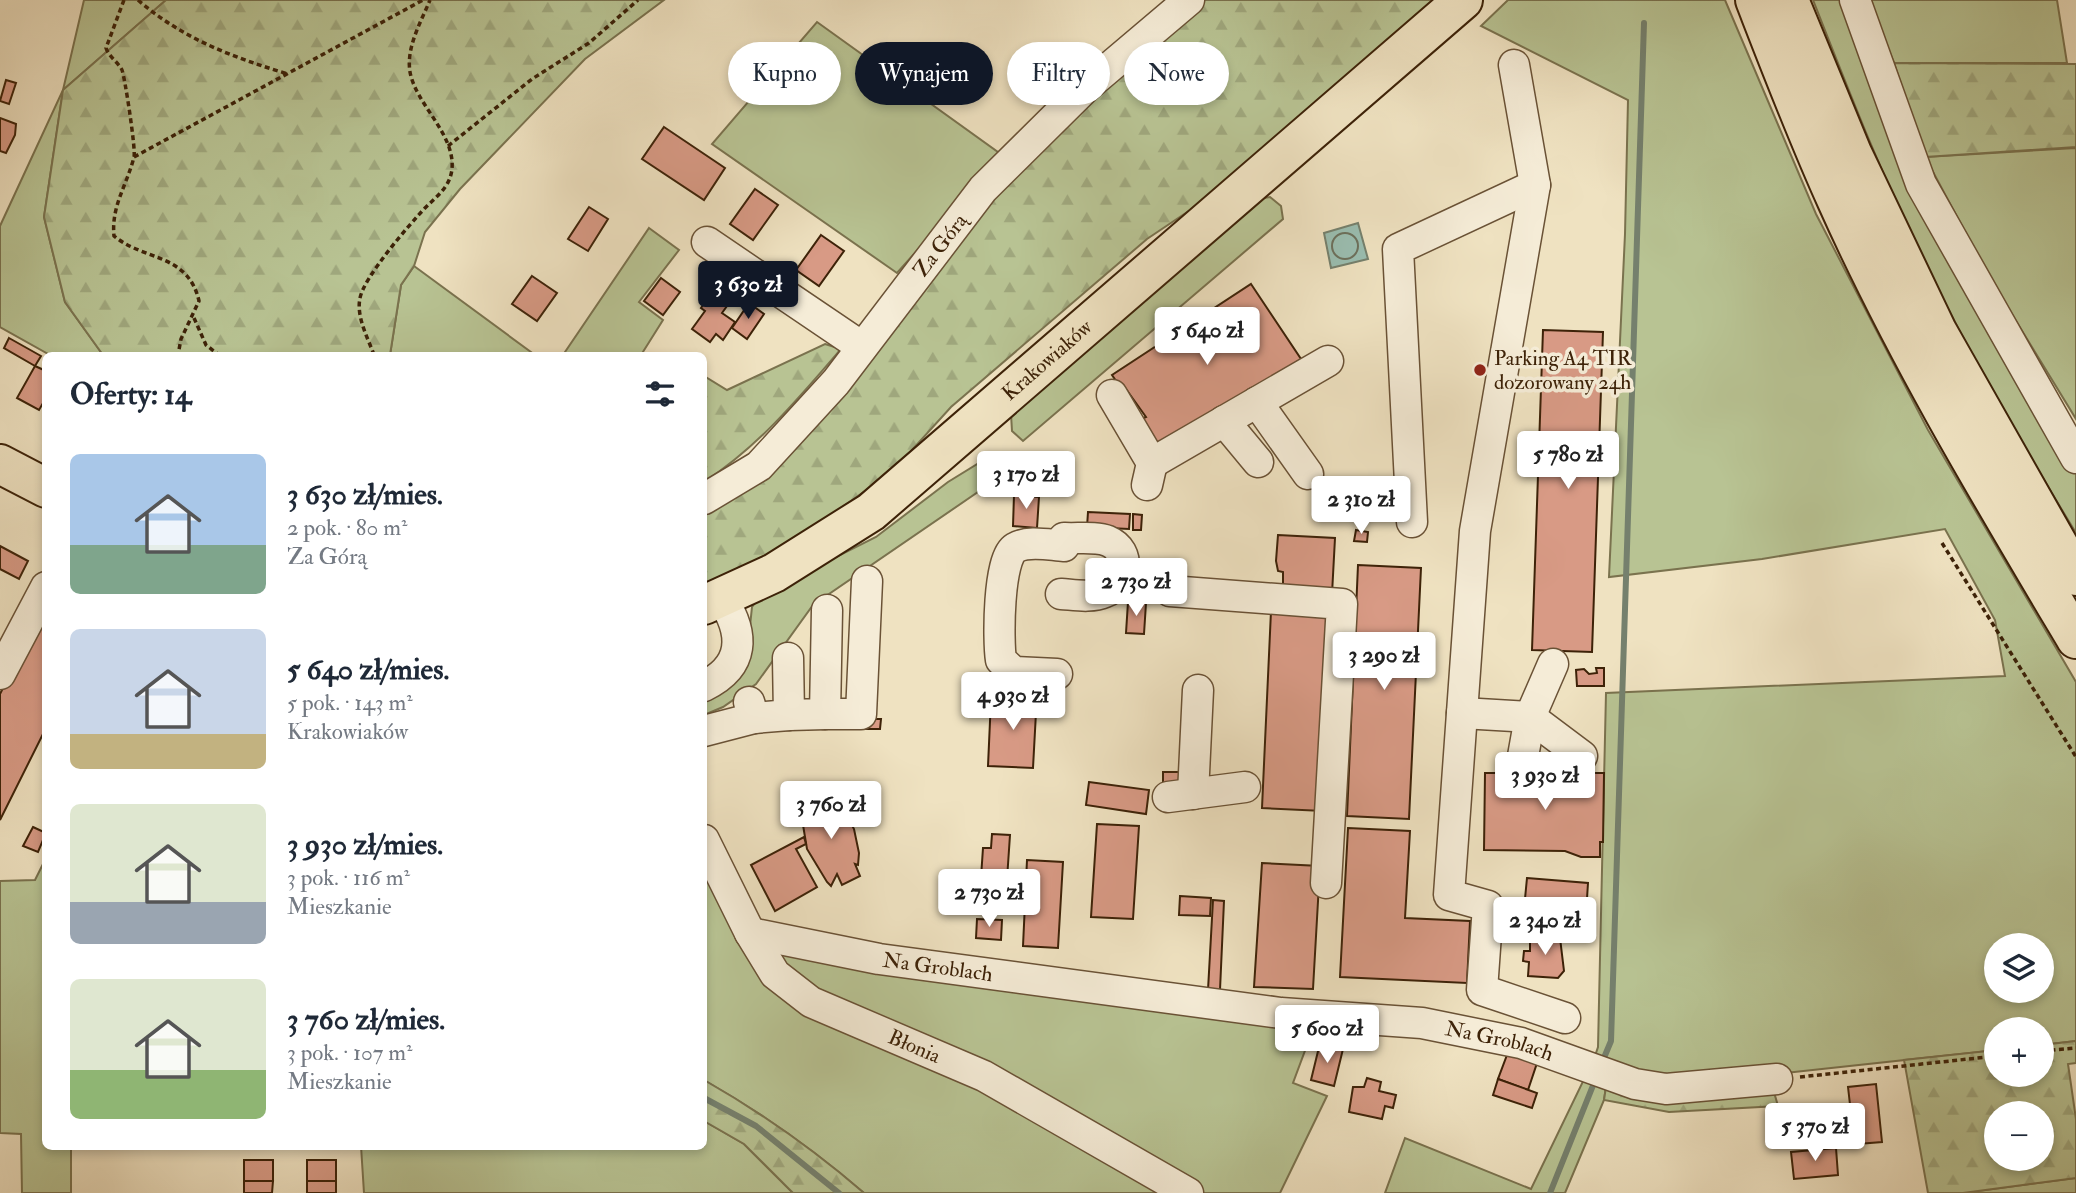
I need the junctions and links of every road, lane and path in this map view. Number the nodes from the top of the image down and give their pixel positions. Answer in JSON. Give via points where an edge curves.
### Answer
{"nodes":[{"id":1,"x":124,"y":0,"type":"edge"},
{"id":2,"x":138,"y":0,"type":"edge"},
{"id":3,"x":424,"y":0,"type":"edge"},
{"id":4,"x":430,"y":0,"type":"edge"},
{"id":5,"x":638,"y":0,"type":"edge"},
{"id":6,"x":1189,"y":0,"type":"edge"},
{"id":7,"x":1463,"y":0,"type":"edge"},
{"id":8,"x":1755,"y":0,"type":"edge"},
{"id":9,"x":1789,"y":0,"type":"edge"},
{"id":10,"x":1855,"y":0,"type":"edge"},
{"id":11,"x":1514,"y":65,"type":"dead end"},
{"id":12,"x":289,"y":75,"type":"junction"},
{"id":13,"x":448,"y":146,"type":"junction"},
{"id":14,"x":134,"y":157,"type":"junction"},
{"id":15,"x":1535,"y":185,"type":"junction"},
{"id":16,"x":708,"y":242,"type":"dead end"},
{"id":17,"x":194,"y":317,"type":"junction"},
{"id":18,"x":862,"y":347,"type":"junction"},
{"id":19,"x":179,"y":352,"type":"edge"},
{"id":20,"x":215,"y":352,"type":"edge"},
{"id":21,"x":373,"y":352,"type":"edge"},
{"id":22,"x":1328,"y":361,"type":"dead end"},
{"id":23,"x":1112,"y":395,"type":"dead end"},
{"id":24,"x":1257,"y":402,"type":"junction"},
{"id":25,"x":1224,"y":421,"type":"junction"},
{"id":26,"x":2076,"y":458,"type":"edge"},
{"id":27,"x":1258,"y":462,"type":"dead end"},
{"id":28,"x":0,"y":464,"type":"edge"},
{"id":29,"x":1308,"y":474,"type":"dead end"},
{"id":30,"x":42,"y":486,"type":"edge"},
{"id":31,"x":707,"y":497,"type":"edge"},
{"id":32,"x":1412,"y":522,"type":"dead end"},
{"id":33,"x":1942,"y":543,"type":"dead end"},
{"id":34,"x":2076,"y":576,"type":"edge"},
{"id":35,"x":867,"y":581,"type":"dead end"},
{"id":36,"x":1170,"y":591,"type":"dead end"},
{"id":37,"x":1061,"y":594,"type":"dead end"},
{"id":38,"x":42,"y":595,"type":"edge"},
{"id":39,"x":713,"y":602,"type":"edge"},
{"id":40,"x":827,"y":610,"type":"dead end"},
{"id":41,"x":2076,"y":639,"type":"edge"},
{"id":42,"x":788,"y":658,"type":"dead end"},
{"id":43,"x":1553,"y":664,"type":"dead end"},
{"id":44,"x":0,"y":674,"type":"edge"},
{"id":45,"x":1057,"y":674,"type":"dead end"},
{"id":46,"x":707,"y":684,"type":"edge"},
{"id":47,"x":1198,"y":690,"type":"dead end"},
{"id":48,"x":1462,"y":713,"type":"junction"},
{"id":49,"x":825,"y":714,"type":"junction"},
{"id":50,"x":789,"y":715,"type":"junction"},
{"id":51,"x":1530,"y":717,"type":"junction"},
{"id":52,"x":707,"y":730,"type":"edge"},
{"id":53,"x":1582,"y":755,"type":"dead end"},
{"id":54,"x":2076,"y":757,"type":"edge"},
{"id":55,"x":1522,"y":762,"type":"dead end"},
{"id":56,"x":1245,"y":787,"type":"dead end"},
{"id":57,"x":707,"y":846,"type":"edge"},
{"id":58,"x":1326,"y":884,"type":"dead end"},
{"id":59,"x":750,"y":933,"type":"junction"},
{"id":60,"x":1566,"y":1018,"type":"dead end"},
{"id":61,"x":2076,"y":1048,"type":"edge"},
{"id":62,"x":2054,"y":1050,"type":"edge"},
{"id":63,"x":1984,"y":1057,"type":"edge"},
{"id":64,"x":1777,"y":1079,"type":"joint"},
{"id":65,"x":1188,"y":1193,"type":"edge"}],
"edges":[{"from":1,"to":14,"type":"path","via":[[106,48],[122,71]]},
{"from":2,"to":12,"type":"path","via":[[167,24],[216,51]]},
{"from":3,"to":12,"type":"path"},
{"from":4,"to":13,"type":"path","via":[[411,47],[410,72]]},
{"from":5,"to":13,"type":"path","via":[[589,43],[532,79]]},
{"from":6,"to":18,"type":"street","name":"Za Górą","via":[[1085,88],[983,189]]},
{"from":7,"to":39,"type":"main road","name":"Krakowiaków","via":[[891,496],[816,549]]},
{"from":8,"to":41,"type":"main road","via":[[1866,262],[1950,423]]},
{"from":9,"to":34,"type":"main road","via":[[1852,153],[1931,320]]},
{"from":10,"to":26,"type":"street","via":[[1922,184]]},
{"from":11,"to":15,"type":"street"},
{"from":12,"to":14,"type":"path"},
{"from":13,"to":21,"type":"path","via":[[452,168],[447,187],[407,227],[370,276],[360,298],[360,315]]},
{"from":14,"to":17,"type":"path","via":[[120,190],[114,236],[186,275],[200,301]]},
{"from":15,"to":32,"type":"street","via":[[1398,249]]},
{"from":15,"to":48,"type":"street","via":[[1475,531]]},
{"from":16,"to":18,"type":"street"},
{"from":17,"to":19,"type":"path"},
{"from":17,"to":20,"type":"path","via":[[206,345]]},
{"from":18,"to":31,"type":"street","name":"Za Górą","via":[[759,466]]},
{"from":22,"to":24,"type":"street"},
{"from":23,"to":25,"type":"street","via":[[1149,474]]},
{"from":24,"to":25,"type":"street"},
{"from":24,"to":29,"type":"street"},
{"from":25,"to":27,"type":"street"},
{"from":28,"to":30,"type":"main road"},
{"from":33,"to":54,"type":"path"},
{"from":35,"to":49,"type":"street","via":[[871,715]]},
{"from":36,"to":58,"type":"street","via":[[1342,604]]},
{"from":37,"to":45,"type":"street","via":[[1086,596],[1108,591],[1122,576],[1124,566],[1117,547],[1109,541],[1019,546],[1003,566],[1001,660],[1014,673]]},
{"from":38,"to":44,"type":"street"},
{"from":39,"to":46,"type":"street","via":[[735,619],[736,654],[730,667]]},
{"from":40,"to":49,"type":"street"},
{"from":42,"to":50,"type":"street"},
{"from":43,"to":51,"type":"street"},
{"from":47,"to":56,"type":"street","via":[[1181,795]]},
{"from":48,"to":51,"type":"street"},
{"from":48,"to":60,"type":"street","via":[[1449,895],[1488,906],[1482,990]]},
{"from":49,"to":50,"type":"street"},
{"from":50,"to":52,"type":"street","via":[[752,710]]},
{"from":51,"to":53,"type":"street"},
{"from":51,"to":55,"type":"street"},
{"from":57,"to":59,"type":"street","name":"Błonia"},
{"from":59,"to":64,"type":"street","name":"Na Groblach","via":[[879,959],[1267,1012],[1422,1023],[1521,1042],[1635,1084],[1666,1089]]},
{"from":59,"to":65,"type":"street","name":"Błonia","via":[[775,974],[811,1002],[984,1076]]},
{"from":61,"to":62,"type":"path"},
{"from":63,"to":64,"type":"path"}]}
